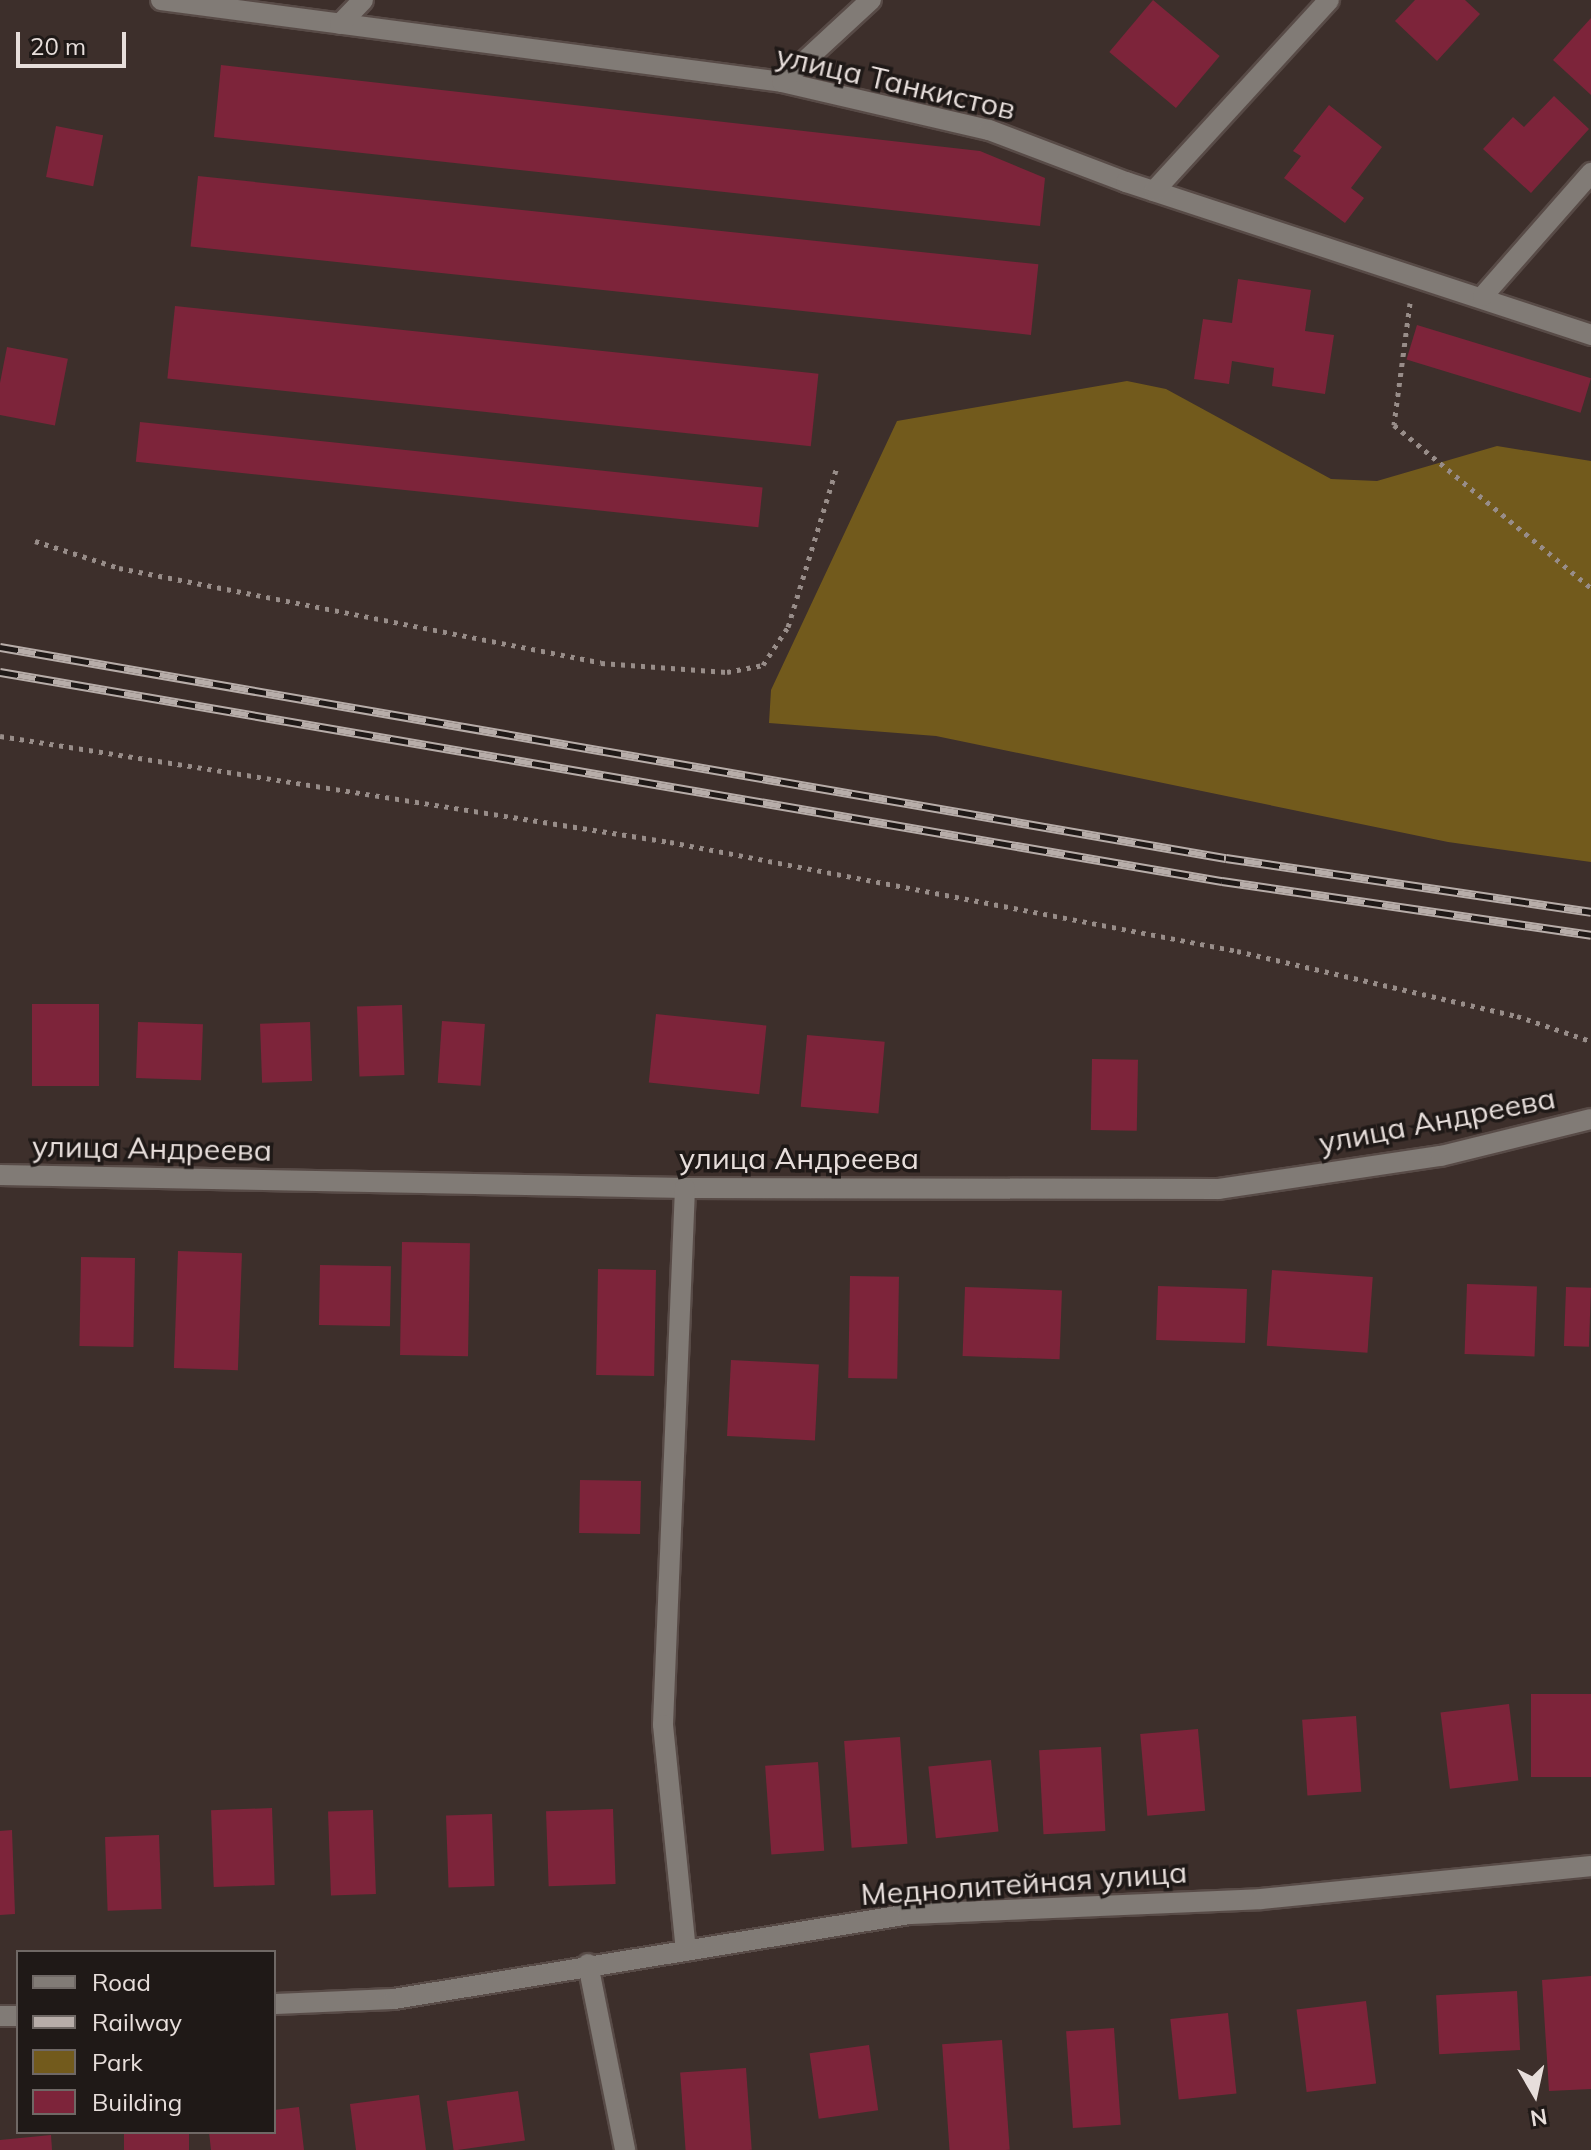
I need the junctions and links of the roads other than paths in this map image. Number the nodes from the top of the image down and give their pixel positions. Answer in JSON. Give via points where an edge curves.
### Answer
{"nodes":[{"id":1,"x":161,"y":0,"type":"edge"},
{"id":2,"x":363,"y":0,"type":"edge"},
{"id":3,"x":871,"y":0,"type":"edge"},
{"id":4,"x":1329,"y":0,"type":"edge"},
{"id":5,"x":340,"y":24,"type":"junction"},
{"id":6,"x":782,"y":82,"type":"junction"},
{"id":7,"x":1591,"y":173,"type":"edge"},
{"id":8,"x":1154,"y":191,"type":"junction"},
{"id":9,"x":1483,"y":296,"type":"junction"},
{"id":10,"x":1591,"y":335,"type":"edge"},
{"id":11,"x":1591,"y":1119,"type":"edge"},
{"id":12,"x":0,"y":1175,"type":"edge"},
{"id":13,"x":685,"y":1188,"type":"junction"},
{"id":14,"x":1591,"y":1866,"type":"edge"},
{"id":15,"x":686,"y":1951,"type":"junction"},
{"id":16,"x":588,"y":1964,"type":"junction"},
{"id":17,"x":276,"y":2004,"type":"edge"},
{"id":18,"x":625,"y":2150,"type":"edge"}],
"edges":[{"from":1,"to":5,"type":"street","name":"улица Танкистов"},
{"from":2,"to":5,"type":"street"},
{"from":3,"to":6,"type":"street"},
{"from":4,"to":8,"type":"street"},
{"from":5,"to":6,"type":"street","name":"улица Танкистов"},
{"from":6,"to":8,"type":"street","name":"улица Танкистов","via":[[989,130]]},
{"from":7,"to":9,"type":"street"},
{"from":8,"to":9,"type":"street","name":"улица Танкистов"},
{"from":9,"to":10,"type":"street","name":"улица Танкистов"},
{"from":11,"to":13,"type":"street","name":"улица Андреева","via":[[1441,1156],[1219,1189]]},
{"from":12,"to":13,"type":"street","name":"улица Андреева"},
{"from":13,"to":15,"type":"street","via":[[663,1725]]},
{"from":14,"to":15,"type":"street","name":"Меднолитейная улица","via":[[1261,1899],[909,1914]]},
{"from":15,"to":16,"type":"street","name":"Меднолитейная улица"},
{"from":16,"to":17,"type":"street","name":"Меднолитейная улица","via":[[394,1999]]},
{"from":16,"to":18,"type":"street"}]}
